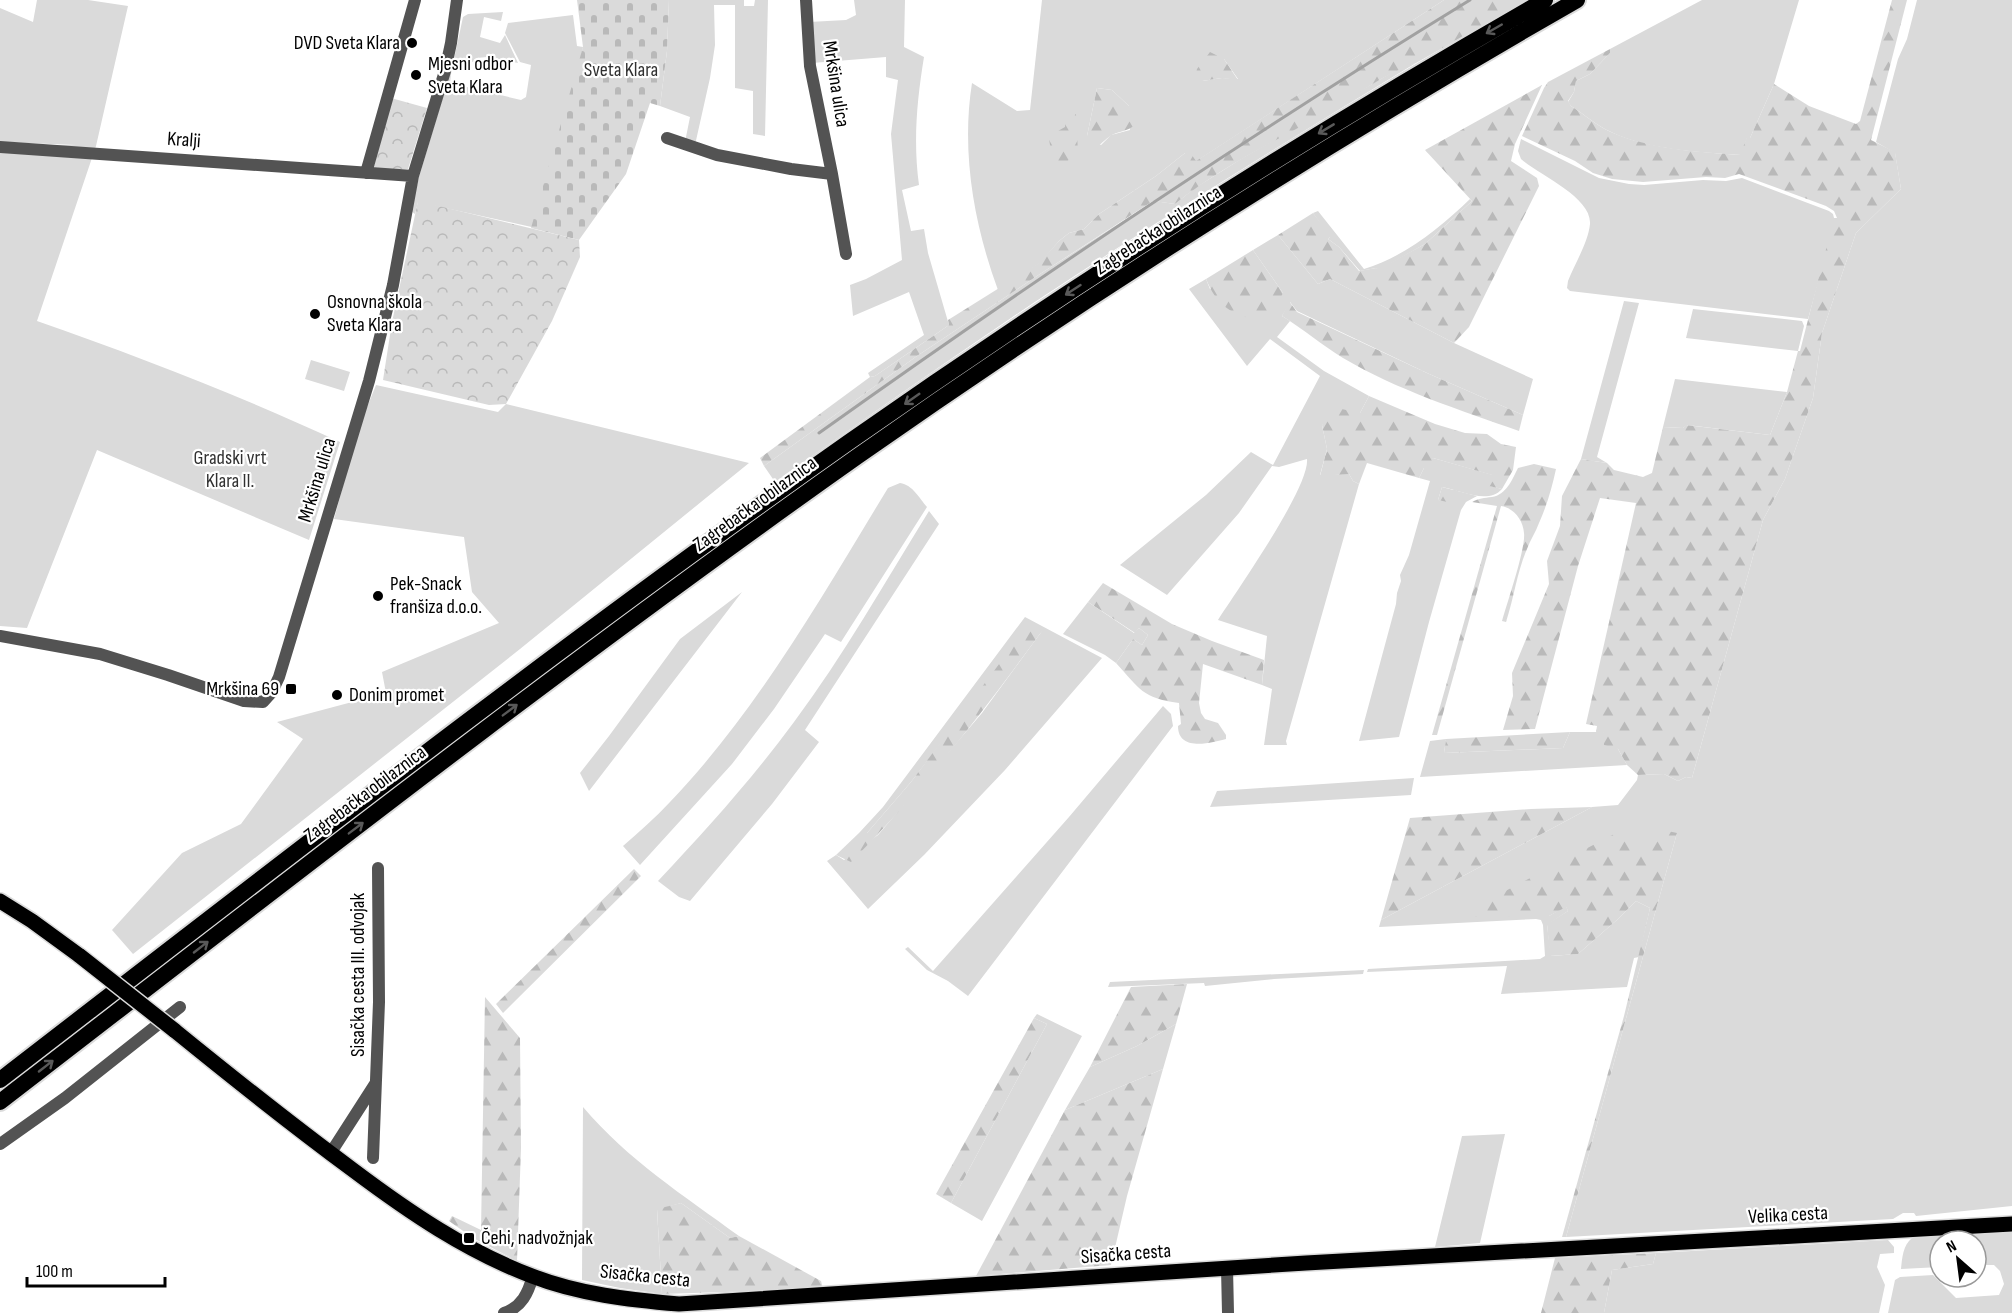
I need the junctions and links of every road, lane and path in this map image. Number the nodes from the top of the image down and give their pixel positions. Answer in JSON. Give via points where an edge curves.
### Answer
{"nodes":[{"id":1,"x":415,"y":0,"type":"edge"},
{"id":2,"x":454,"y":0,"type":"edge"},
{"id":3,"x":806,"y":0,"type":"edge"},
{"id":4,"x":1545,"y":0,"type":"edge"},
{"id":5,"x":1577,"y":0,"type":"edge"},
{"id":6,"x":667,"y":138,"type":"dead end"},
{"id":7,"x":0,"y":147,"type":"edge"},
{"id":8,"x":366,"y":173,"type":"junction"},
{"id":9,"x":832,"y":174,"type":"junction"},
{"id":10,"x":413,"y":176,"type":"junction"},
{"id":11,"x":846,"y":254,"type":"dead end"},
{"id":12,"x":0,"y":636,"type":"edge"},
{"id":13,"x":378,"y":868,"type":"dead end"},
{"id":14,"x":0,"y":901,"type":"edge"},
{"id":15,"x":180,"y":1007,"type":"dead end"},
{"id":16,"x":0,"y":1080,"type":"edge"},
{"id":17,"x":376,"y":1083,"type":"junction"},
{"id":18,"x":0,"y":1102,"type":"edge"},
{"id":19,"x":0,"y":1144,"type":"edge"},
{"id":20,"x":330,"y":1154,"type":"junction"},
{"id":21,"x":373,"y":1158,"type":"dead end"},
{"id":22,"x":2012,"y":1224,"type":"edge"},
{"id":23,"x":1566,"y":1249,"type":"joint"},
{"id":24,"x":1227,"y":1268,"type":"junction"},
{"id":25,"x":533,"y":1276,"type":"junction"},
{"id":26,"x":685,"y":1309,"type":"edge"},
{"id":27,"x":504,"y":1313,"type":"edge"},
{"id":28,"x":1228,"y":1313,"type":"edge"}],
"edges":[{"from":1,"to":8,"type":"street"},
{"from":2,"to":10,"type":"street","name":"Mrkšina ulica","via":[[445,71]]},
{"from":3,"to":9,"type":"street","name":"Mrkšina ulica","via":[[810,66]]},
{"from":4,"to":16,"type":"highway","name":"Zagrebačka obilaznica","one_way":true,"via":[[1239,182],[852,440],[510,689]]},
{"from":18,"to":5,"type":"highway","name":"Zagrebačka obilaznica","one_way":true,"via":[[520,702],[861,454],[1249,197]]},
{"from":6,"to":9,"type":"street","via":[[717,156]]},
{"from":7,"to":8,"type":"street","name":"Kralji"},
{"from":8,"to":10,"type":"street","name":"Kralji"},
{"from":9,"to":11,"type":"street","name":"Mrkšina ulica"},
{"from":10,"to":12,"type":"street","name":"Mrkšina ulica","via":[[393,285],[369,381],[289,647],[268,697],[262,702],[244,701],[108,656]]},
{"from":13,"to":17,"type":"street","name":"Sisačka cesta III. odvojak"},
{"from":14,"to":20,"type":"main road","name":"Sisačka cesta","bridge":true,"via":[[80,956]]},
{"from":15,"to":19,"type":"street"},
{"from":17,"to":20,"type":"street","name":"Sisačka cesta III. odvojak"},
{"from":17,"to":21,"type":"street","name":"Sisačka cesta III. odvojak"},
{"from":20,"to":25,"type":"main road","name":"Sisačka cesta","via":[[444,1234]]},
{"from":22,"to":23,"type":"main road","name":"Velika cesta"},
{"from":23,"to":24,"type":"main road","name":"Sisačka cesta"},
{"from":24,"to":26,"type":"main road","name":"Sisačka cesta"},
{"from":24,"to":28,"type":"street"},
{"from":25,"to":26,"type":"main road","name":"Sisačka cesta","via":[[570,1288]]},
{"from":25,"to":27,"type":"street","via":[[519,1304]]}]}
